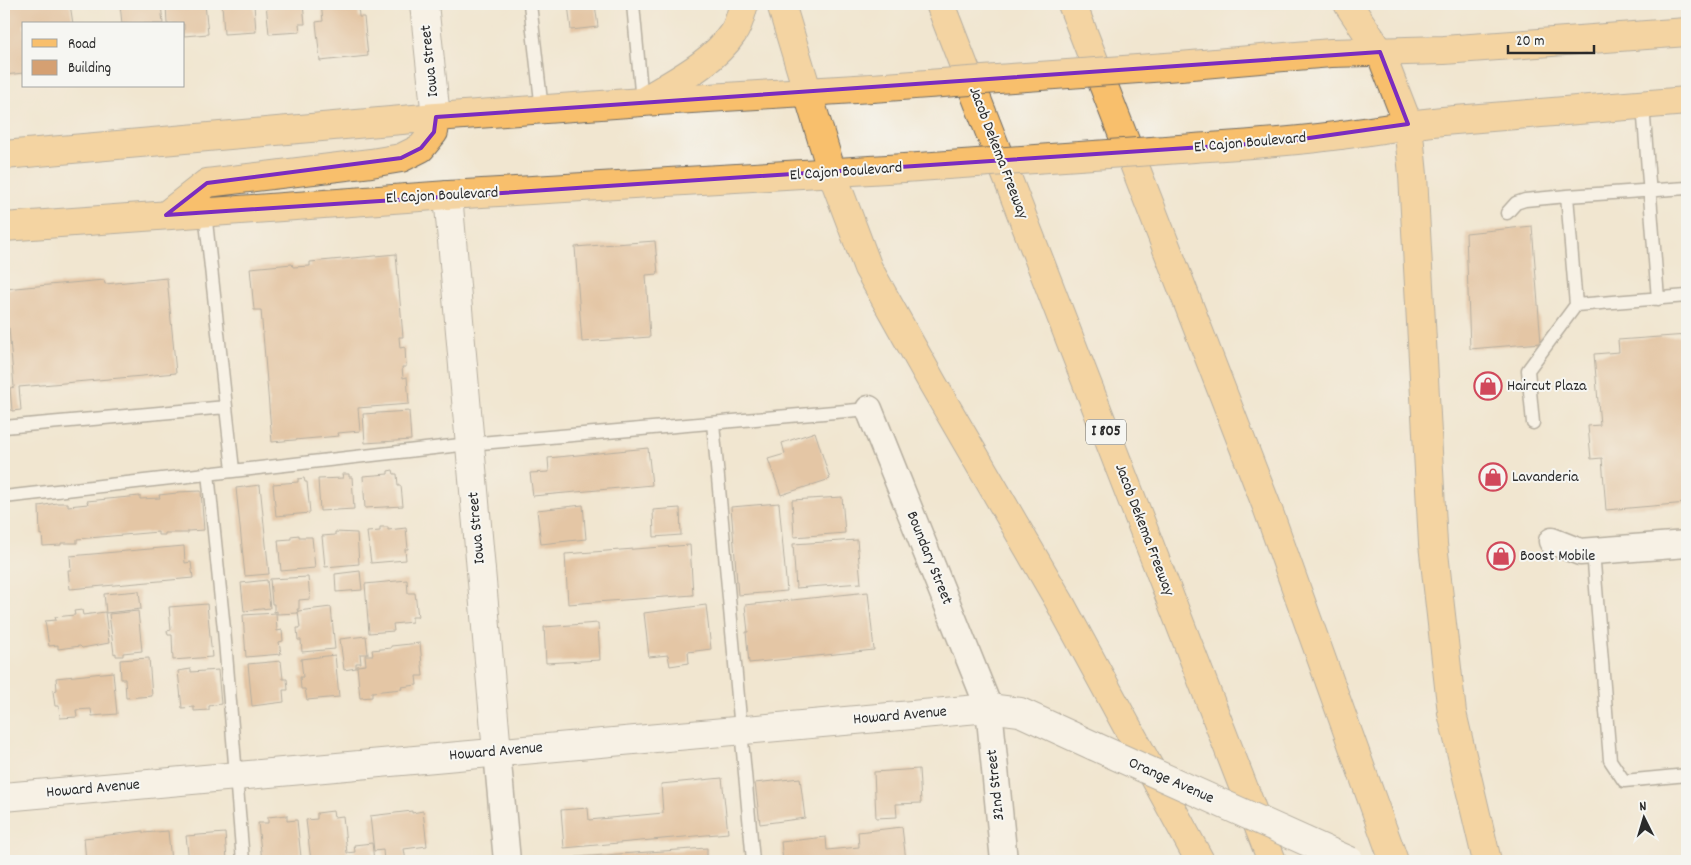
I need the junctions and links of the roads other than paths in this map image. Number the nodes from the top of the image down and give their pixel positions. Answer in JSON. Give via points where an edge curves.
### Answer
{"nodes":[{"id":1,"x":424,"y":4,"type":"edge"},
{"id":2,"x":530,"y":4,"type":"edge"},
{"id":3,"x":634,"y":4,"type":"edge"},
{"id":4,"x":744,"y":4,"type":"edge"},
{"id":5,"x":781,"y":4,"type":"edge"},
{"id":6,"x":940,"y":4,"type":"edge"},
{"id":7,"x":1072,"y":4,"type":"edge"},
{"id":8,"x":1348,"y":4,"type":"edge"},
{"id":9,"x":1687,"y":32,"type":"edge"},
{"id":10,"x":1380,"y":52,"type":"junction"},
{"id":11,"x":806,"y":91,"type":"junction"},
{"id":12,"x":1687,"y":101,"type":"edge"},
{"id":13,"x":642,"y":102,"type":"junction"},
{"id":14,"x":1642,"y":105,"type":"junction"},
{"id":15,"x":542,"y":110,"type":"junction"},
{"id":16,"x":436,"y":117,"type":"junction"},
{"id":17,"x":1408,"y":124,"type":"junction"},
{"id":18,"x":4,"y":154,"type":"edge"},
{"id":19,"x":832,"y":173,"type":"junction"},
{"id":20,"x":1687,"y":188,"type":"edge"},
{"id":21,"x":1650,"y":190,"type":"junction"},
{"id":22,"x":448,"y":195,"type":"junction"},
{"id":23,"x":1567,"y":196,"type":"junction"},
{"id":24,"x":205,"y":212,"type":"junction"},
{"id":25,"x":1507,"y":213,"type":"dead end"},
{"id":26,"x":166,"y":214,"type":"junction"},
{"id":27,"x":4,"y":227,"type":"edge"},
{"id":28,"x":1687,"y":296,"type":"edge"},
{"id":29,"x":1658,"y":299,"type":"junction"},
{"id":30,"x":1576,"y":305,"type":"junction"},
{"id":31,"x":226,"y":407,"type":"junction"},
{"id":32,"x":869,"y":408,"type":"joint"},
{"id":33,"x":713,"y":423,"type":"junction"},
{"id":34,"x":1533,"y":423,"type":"dead end"},
{"id":35,"x":4,"y":427,"type":"edge"},
{"id":36,"x":470,"y":444,"type":"junction"},
{"id":37,"x":233,"y":470,"type":"junction"},
{"id":38,"x":208,"y":473,"type":"junction"},
{"id":39,"x":4,"y":497,"type":"edge"},
{"id":40,"x":1552,"y":541,"type":"dead end"},
{"id":41,"x":1687,"y":544,"type":"edge"},
{"id":42,"x":1593,"y":551,"type":"junction"},
{"id":43,"x":989,"y":708,"type":"junction"},
{"id":44,"x":741,"y":731,"type":"junction"},
{"id":45,"x":496,"y":752,"type":"junction"},
{"id":46,"x":1687,"y":775,"type":"edge"},
{"id":47,"x":237,"y":776,"type":"junction"},
{"id":48,"x":4,"y":797,"type":"edge"},
{"id":49,"x":243,"y":861,"type":"edge"},
{"id":50,"x":507,"y":861,"type":"edge"},
{"id":51,"x":753,"y":861,"type":"edge"},
{"id":52,"x":1004,"y":861,"type":"edge"},
{"id":53,"x":1200,"y":861,"type":"edge"},
{"id":54,"x":1272,"y":861,"type":"edge"},
{"id":55,"x":1350,"y":861,"type":"edge"},
{"id":56,"x":1394,"y":861,"type":"edge"},
{"id":57,"x":1487,"y":861,"type":"edge"}],
"edges":[{"from":1,"to":16,"type":"street","name":"Iowa Street"},
{"from":2,"to":15,"type":"lane"},
{"from":3,"to":13,"type":"lane"},
{"from":4,"to":13,"type":"main road","via":[[734,32],[714,55]]},
{"from":5,"to":11,"type":"main road"},
{"from":6,"to":54,"type":"main road","name":"Jacob Dekema Freeway","number":"I 805"},
{"from":7,"to":56,"type":"main road","via":[[1267,507]]},
{"from":8,"to":10,"type":"main road"},
{"from":9,"to":10,"type":"main road"},
{"from":10,"to":11,"type":"main road","bridge":true},
{"from":10,"to":17,"type":"main road"},
{"from":11,"to":13,"type":"main road"},
{"from":11,"to":19,"type":"main road"},
{"from":12,"to":14,"type":"main road","name":"El Cajon Boulevard"},
{"from":13,"to":15,"type":"main road"},
{"from":14,"to":17,"type":"main road","name":"El Cajon Boulevard"},
{"from":14,"to":21,"type":"lane"},
{"from":15,"to":16,"type":"main road"},
{"from":16,"to":18,"type":"main road"},
{"from":16,"to":26,"type":"main road","via":[[434,132],[421,148],[401,158],[207,183]]},
{"from":17,"to":19,"type":"main road","name":"El Cajon Boulevard","bridge":true,"via":[[1281,142]]},
{"from":17,"to":57,"type":"main road","via":[[1433,544],[1452,713]]},
{"from":19,"to":22,"type":"main road","name":"El Cajon Boulevard"},
{"from":19,"to":53,"type":"main road","via":[[868,268],[1059,601]]},
{"from":20,"to":21,"type":"lane"},
{"from":21,"to":23,"type":"lane"},
{"from":21,"to":29,"type":"lane"},
{"from":22,"to":24,"type":"main road","name":"El Cajon Boulevard"},
{"from":22,"to":36,"type":"street","name":"Iowa Street"},
{"from":23,"to":25,"type":"lane","via":[[1525,200],[1516,203]]},
{"from":23,"to":30,"type":"lane"},
{"from":24,"to":26,"type":"main road","name":"El Cajon Boulevard"},
{"from":24,"to":31,"type":"lane"},
{"from":26,"to":27,"type":"main road","name":"El Cajon Boulevard"},
{"from":28,"to":29,"type":"lane"},
{"from":29,"to":30,"type":"lane"},
{"from":30,"to":34,"type":"lane","via":[[1528,370]]},
{"from":31,"to":35,"type":"lane"},
{"from":31,"to":37,"type":"lane"},
{"from":32,"to":33,"type":"lane"},
{"from":32,"to":43,"type":"street","name":"Boundary Street"},
{"from":33,"to":36,"type":"lane"},
{"from":33,"to":44,"type":"lane"},
{"from":36,"to":37,"type":"lane"},
{"from":36,"to":45,"type":"street","name":"Iowa Street"},
{"from":37,"to":38,"type":"lane"},
{"from":38,"to":39,"type":"lane"},
{"from":38,"to":47,"type":"lane"},
{"from":40,"to":42,"type":"street","via":[[1580,552]]},
{"from":41,"to":42,"type":"street"},
{"from":42,"to":46,"type":"lane","via":[[1610,760],[1624,781]]},
{"from":43,"to":44,"type":"street","name":"Howard Avenue"},
{"from":43,"to":52,"type":"street","name":"32nd Street"},
{"from":43,"to":55,"type":"street","name":"Orange Avenue","bridge":true,"via":[[1020,712]]},
{"from":44,"to":45,"type":"street","name":"Howard Avenue"},
{"from":44,"to":51,"type":"lane"},
{"from":45,"to":47,"type":"street","name":"Howard Avenue"},
{"from":45,"to":50,"type":"street","name":"Iowa Street"},
{"from":47,"to":48,"type":"street","name":"Howard Avenue"},
{"from":47,"to":49,"type":"lane"}]}
